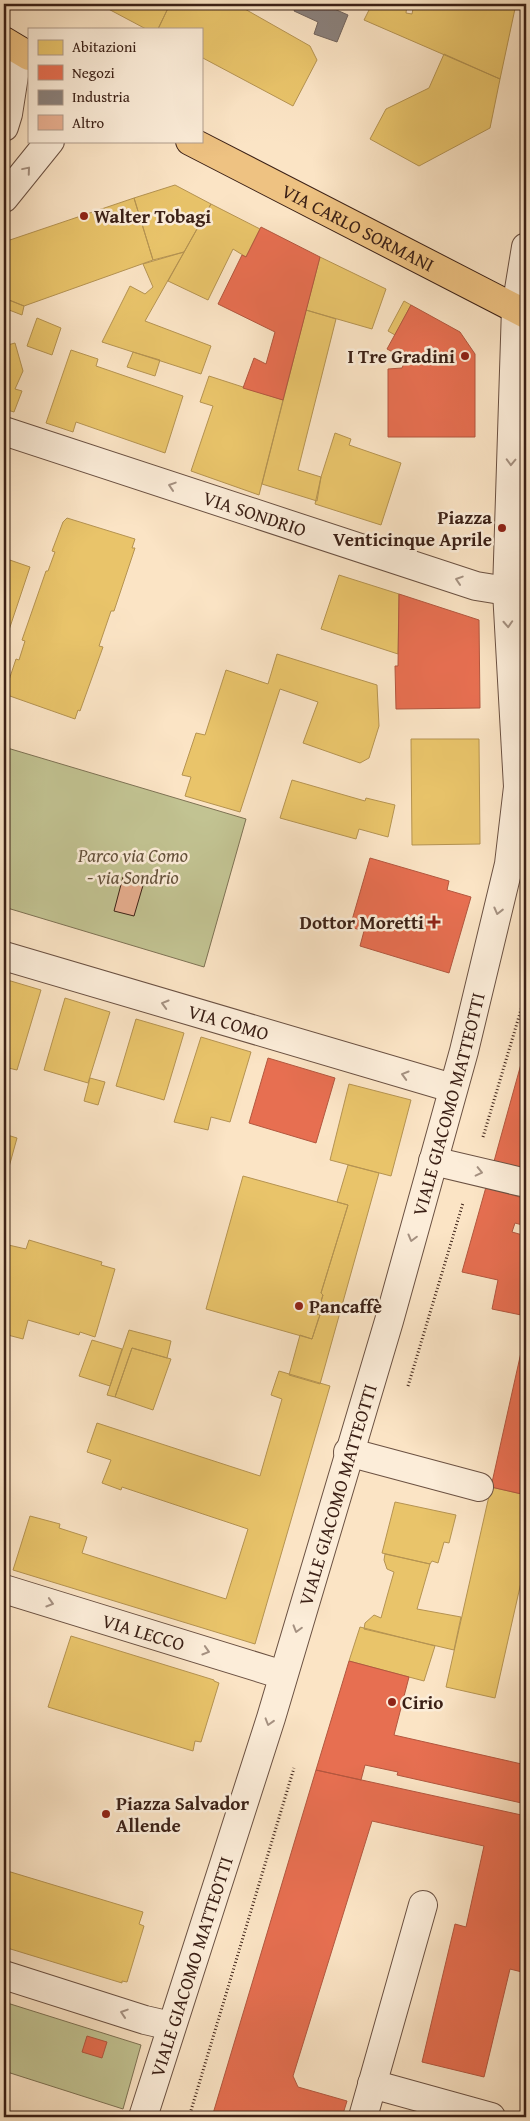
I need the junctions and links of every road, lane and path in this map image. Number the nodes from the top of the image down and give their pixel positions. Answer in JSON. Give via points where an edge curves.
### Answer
{"nodes":[{"id":1,"x":17,"y":49,"type":"edge"},
{"id":2,"x":4,"y":127,"type":"edge"},
{"id":3,"x":49,"y":142,"type":"edge"},
{"id":4,"x":192,"y":142,"type":"edge"},
{"id":5,"x":4,"y":198,"type":"edge"},
{"id":6,"x":526,"y":247,"type":"edge"},
{"id":7,"x":521,"y":311,"type":"edge"},
{"id":8,"x":4,"y":431,"type":"edge"},
{"id":9,"x":506,"y":591,"type":"junction"},
{"id":10,"x":4,"y":956,"type":"edge"},
{"id":11,"x":452,"y":1088,"type":"junction"},
{"id":12,"x":432,"y":1161,"type":"junction"},
{"id":13,"x":526,"y":1183,"type":"edge"},
{"id":14,"x":348,"y":1452,"type":"junction"},
{"id":15,"x":479,"y":1487,"type":"dead end"},
{"id":16,"x":4,"y":1589,"type":"edge"},
{"id":17,"x":283,"y":1675,"type":"junction"},
{"id":18,"x":423,"y":1905,"type":"dead end"},
{"id":19,"x":4,"y":1975,"type":"edge"},
{"id":20,"x":171,"y":2026,"type":"junction"},
{"id":21,"x":372,"y":2084,"type":"junction"},
{"id":22,"x":142,"y":2117,"type":"edge"},
{"id":23,"x":363,"y":2117,"type":"edge"},
{"id":24,"x":491,"y":2117,"type":"edge"}],
"edges":[{"from":1,"to":2,"type":"street"},
{"from":5,"to":3,"type":"street","one_way":true},
{"from":4,"to":7,"type":"main road","name":"VIA CARLO SORMANI"},
{"from":6,"to":7,"type":"street"},
{"from":7,"to":9,"type":"street","one_way":true},
{"from":9,"to":8,"type":"street","name":"VIA SONDRIO","one_way":true,"via":[[476,586]]},
{"from":9,"to":11,"type":"street","name":"VIALE GIACOMO MATTEOTTI","one_way":true,"via":[[518,787],[509,864],[464,1051]]},
{"from":11,"to":10,"type":"street","name":"VIA COMO","one_way":true},
{"from":11,"to":12,"type":"street","name":"VIALE GIACOMO MATTEOTTI"},
{"from":12,"to":13,"type":"street","one_way":true},
{"from":12,"to":14,"type":"street","name":"VIALE GIACOMO MATTEOTTI","one_way":true,"via":[[389,1321]]},
{"from":14,"to":15,"type":"street"},
{"from":14,"to":17,"type":"street","name":"VIALE GIACOMO MATTEOTTI","one_way":true},
{"from":16,"to":17,"type":"street","name":"VIA LECCO","one_way":true},
{"from":17,"to":20,"type":"street","name":"VIALE GIACOMO MATTEOTTI","one_way":true},
{"from":18,"to":21,"type":"street"},
{"from":20,"to":19,"type":"street","one_way":true},
{"from":20,"to":22,"type":"street","name":"VIALE GIACOMO MATTEOTTI"},
{"from":21,"to":23,"type":"street"},
{"from":21,"to":24,"type":"street"}]}
